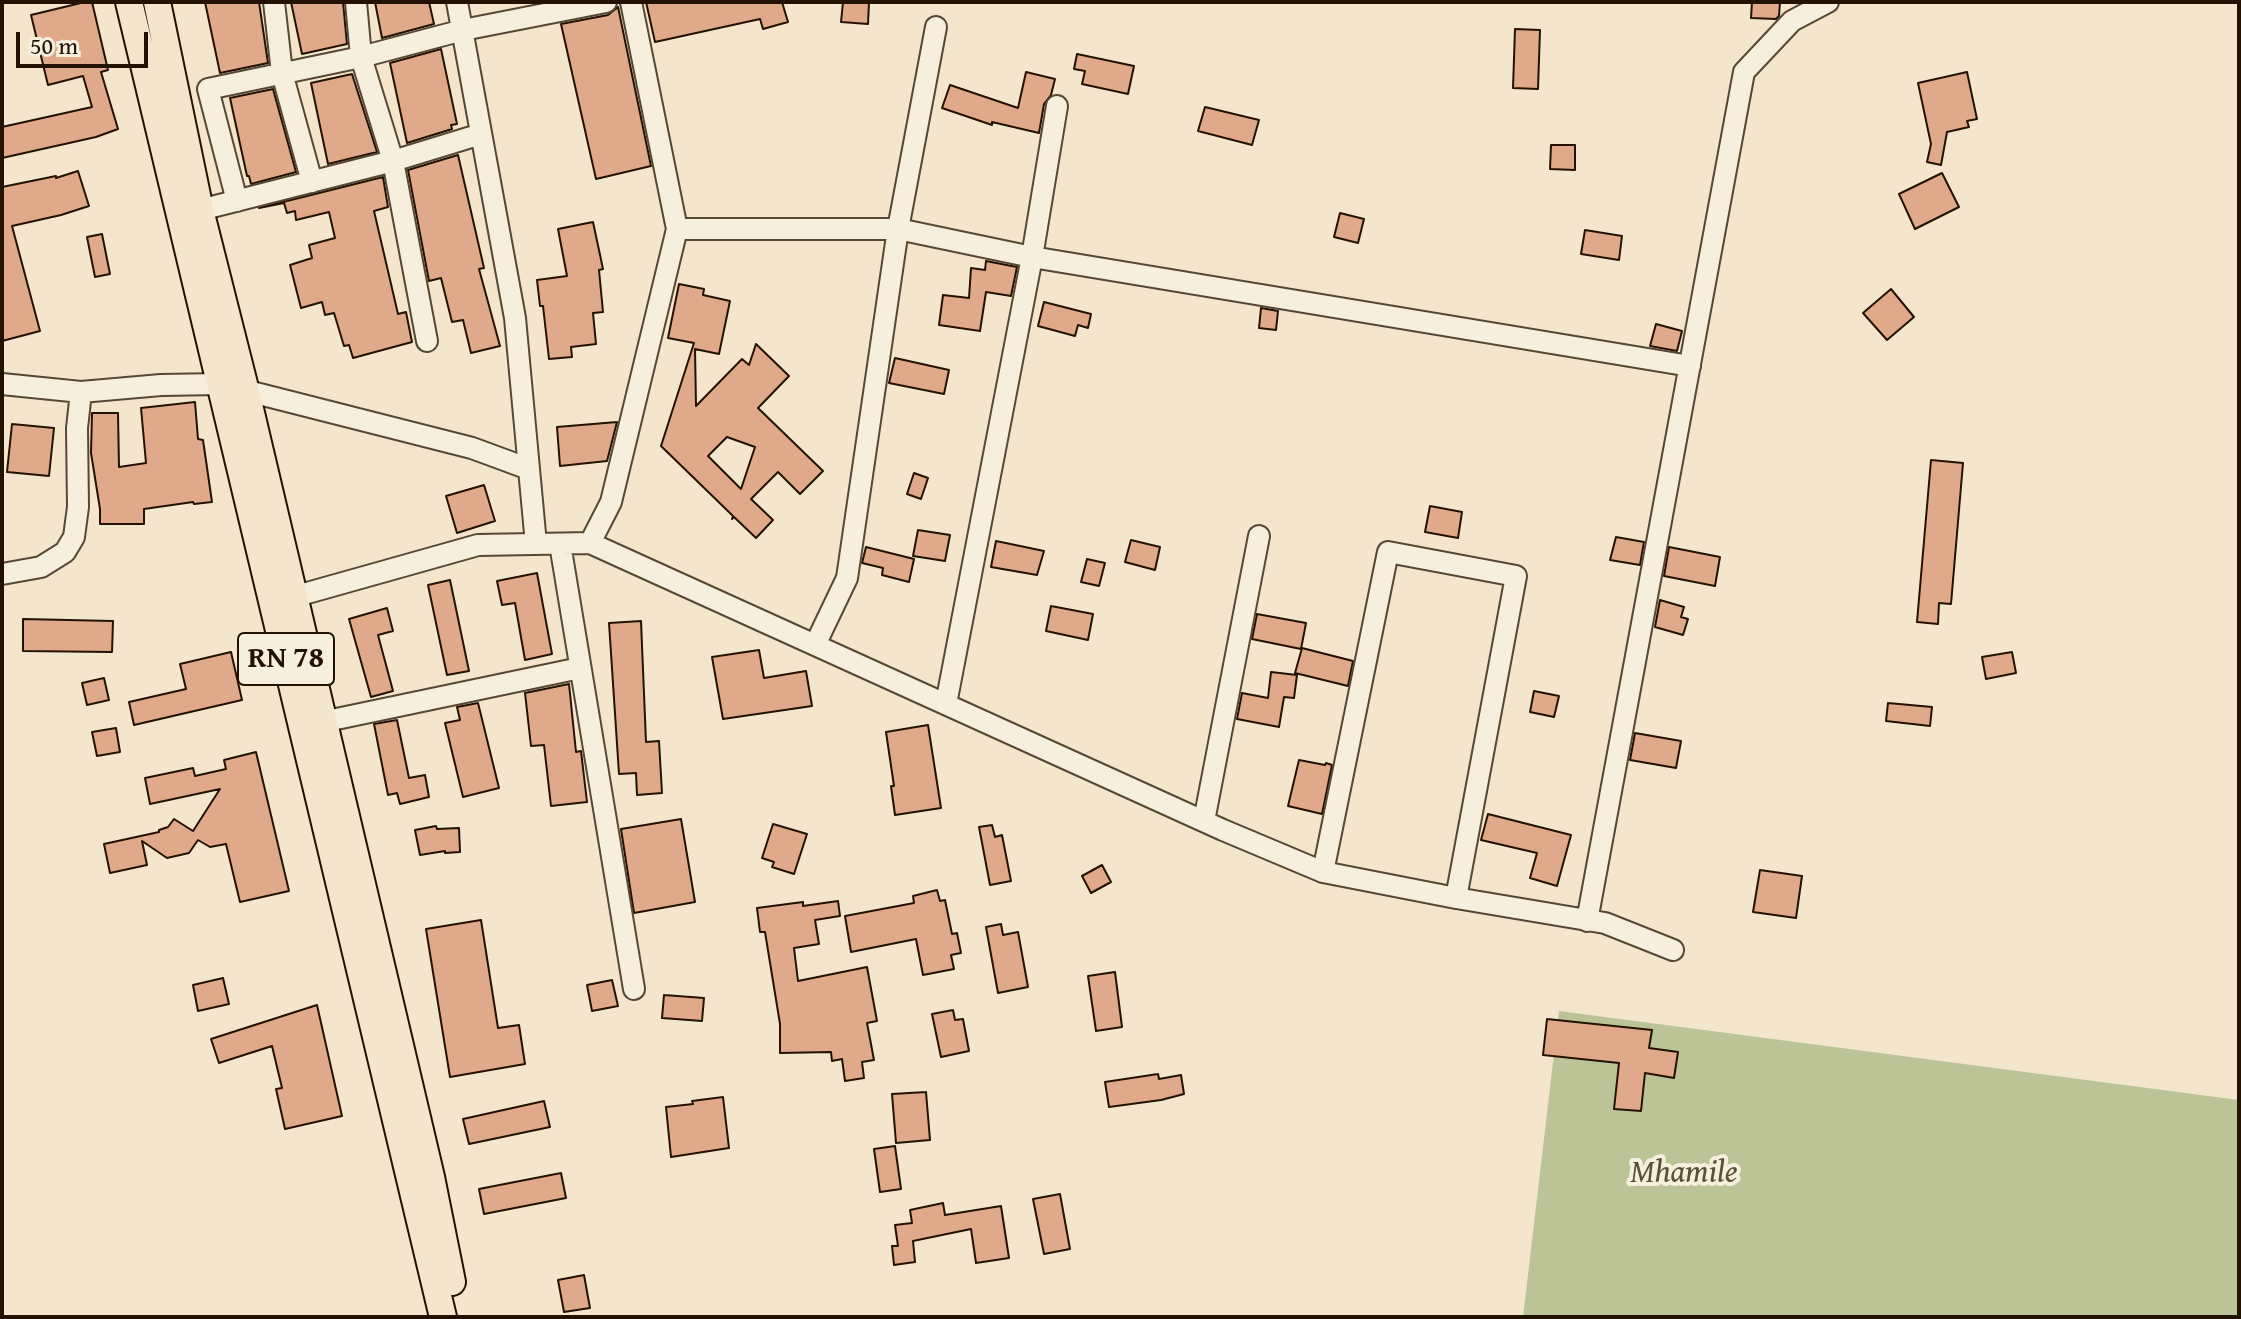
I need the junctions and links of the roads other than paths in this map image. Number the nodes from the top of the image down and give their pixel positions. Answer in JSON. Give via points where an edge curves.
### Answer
{"nodes":[{"id":1,"x":129,"y":2,"type":"edge"},
{"id":2,"x":157,"y":2,"type":"edge"},
{"id":3,"x":274,"y":2,"type":"edge"},
{"id":4,"x":356,"y":2,"type":"edge"},
{"id":5,"x":457,"y":2,"type":"edge"},
{"id":6,"x":606,"y":2,"type":"edge"},
{"id":7,"x":631,"y":2,"type":"edge"},
{"id":8,"x":1828,"y":2,"type":"edge"},
{"id":9,"x":936,"y":27,"type":"dead end"},
{"id":10,"x":463,"y":30,"type":"junction"},
{"id":11,"x":361,"y":57,"type":"junction"},
{"id":12,"x":282,"y":73,"type":"junction"},
{"id":13,"x":1057,"y":106,"type":"dead end"},
{"id":14,"x":481,"y":134,"type":"junction"},
{"id":15,"x":393,"y":161,"type":"junction"},
{"id":16,"x":312,"y":182,"type":"junction"},
{"id":17,"x":237,"y":201,"type":"junction"},
{"id":18,"x":200,"y":210,"type":"junction"},
{"id":19,"x":677,"y":229,"type":"junction"},
{"id":20,"x":898,"y":229,"type":"junction"},
{"id":21,"x":1032,"y":257,"type":"junction"},
{"id":22,"x":427,"y":341,"type":"dead end"},
{"id":23,"x":1690,"y":366,"type":"junction"},
{"id":24,"x":2,"y":384,"type":"edge"},
{"id":25,"x":220,"y":384,"type":"junction"},
{"id":26,"x":81,"y":392,"type":"junction"},
{"id":27,"x":246,"y":392,"type":"junction"},
{"id":28,"x":529,"y":469,"type":"junction"},
{"id":29,"x":1259,"y":536,"type":"dead end"},
{"id":30,"x":590,"y":543,"type":"junction"},
{"id":31,"x":536,"y":544,"type":"junction"},
{"id":32,"x":560,"y":544,"type":"junction"},
{"id":33,"x":2,"y":574,"type":"edge"},
{"id":34,"x":293,"y":597,"type":"junction"},
{"id":35,"x":815,"y":645,"type":"junction"},
{"id":36,"x":580,"y":668,"type":"junction"},
{"id":37,"x":946,"y":704,"type":"junction"},
{"id":38,"x":322,"y":722,"type":"junction"},
{"id":39,"x":1204,"y":821,"type":"junction"},
{"id":40,"x":1323,"y":872,"type":"junction"},
{"id":41,"x":1456,"y":898,"type":"junction"},
{"id":42,"x":1587,"y":921,"type":"junction"},
{"id":43,"x":1673,"y":950,"type":"dead end"},
{"id":44,"x":634,"y":989,"type":"dead end"},
{"id":45,"x":443,"y":1317,"type":"edge"},
{"id":46,"x":459,"y":1317,"type":"edge"}],
"edges":[{"from":1,"to":25,"type":"main road","number":"RN 78"},
{"from":2,"to":18,"type":"main road","number":"RN 78"},
{"from":3,"to":12,"type":"street"},
{"from":4,"to":11,"type":"street"},
{"from":5,"to":10,"type":"street"},
{"from":6,"to":10,"type":"street"},
{"from":7,"to":19,"type":"street"},
{"from":8,"to":23,"type":"street","via":[[1792,21],[1744,72]]},
{"from":9,"to":20,"type":"street"},
{"from":10,"to":11,"type":"street"},
{"from":10,"to":14,"type":"street"},
{"from":11,"to":12,"type":"street"},
{"from":11,"to":15,"type":"street"},
{"from":12,"to":16,"type":"street"},
{"from":12,"to":17,"type":"street","via":[[208,89]]},
{"from":13,"to":21,"type":"street"},
{"from":14,"to":15,"type":"street"},
{"from":14,"to":28,"type":"street","via":[[515,318]]},
{"from":15,"to":16,"type":"street"},
{"from":15,"to":22,"type":"street"},
{"from":16,"to":17,"type":"street"},
{"from":17,"to":18,"type":"street"},
{"from":18,"to":27,"type":"main road","number":"RN 78"},
{"from":19,"to":20,"type":"street"},
{"from":19,"to":30,"type":"street","via":[[611,502]]},
{"from":20,"to":21,"type":"street"},
{"from":20,"to":35,"type":"street","via":[[847,578]]},
{"from":21,"to":23,"type":"street"},
{"from":21,"to":37,"type":"street"},
{"from":23,"to":42,"type":"street"},
{"from":24,"to":26,"type":"street"},
{"from":25,"to":26,"type":"street"},
{"from":25,"to":27,"type":"street"},
{"from":25,"to":45,"type":"main road","number":"RN 78"},
{"from":26,"to":33,"type":"street","via":[[74,537],[65,552],[41,567]]},
{"from":27,"to":28,"type":"street","via":[[472,448]]},
{"from":27,"to":34,"type":"main road","number":"RN 78"},
{"from":28,"to":31,"type":"street"},
{"from":29,"to":39,"type":"street"},
{"from":30,"to":32,"type":"street"},
{"from":30,"to":35,"type":"street"},
{"from":31,"to":32,"type":"street"},
{"from":31,"to":34,"type":"street","via":[[478,545]]},
{"from":32,"to":36,"type":"street"},
{"from":34,"to":38,"type":"main road","number":"RN 78"},
{"from":35,"to":37,"type":"street"},
{"from":36,"to":38,"type":"street"},
{"from":36,"to":44,"type":"street"},
{"from":37,"to":39,"type":"street"},
{"from":38,"to":46,"type":"main road","number":"RN 78","via":[[431,1177]]},
{"from":39,"to":40,"type":"street"},
{"from":40,"to":41,"type":"street"},
{"from":40,"to":41,"type":"street","via":[[1388,552],[1516,576]]},
{"from":41,"to":42,"type":"street"},
{"from":42,"to":43,"type":"street"}]}
